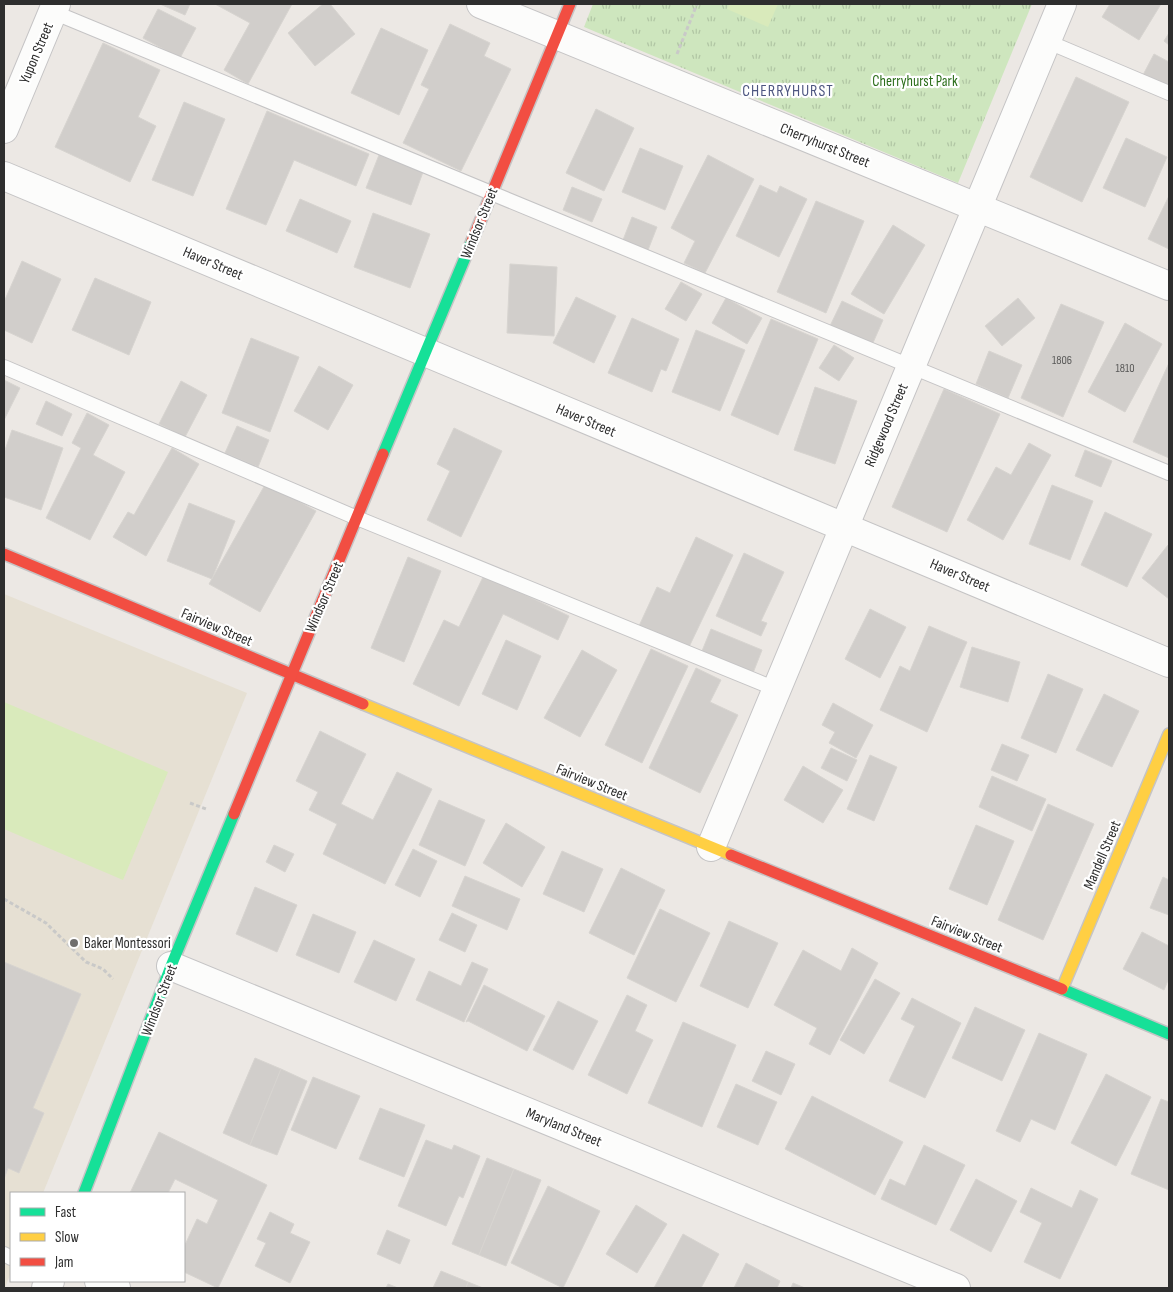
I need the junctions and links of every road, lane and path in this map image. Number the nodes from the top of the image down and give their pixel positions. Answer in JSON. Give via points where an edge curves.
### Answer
{"nodes":[{"id":1,"x":481,"y":4,"type":"edge"},
{"id":2,"x":570,"y":4,"type":"edge"},
{"id":3,"x":697,"y":4,"type":"edge"},
{"id":4,"x":1062,"y":4,"type":"edge"},
{"id":5,"x":55,"y":8,"type":"edge"},
{"id":6,"x":557,"y":35,"type":"junction"},
{"id":7,"x":1046,"y":41,"type":"junction"},
{"id":8,"x":667,"y":80,"type":"junction"},
{"id":9,"x":1169,"y":93,"type":"edge"},
{"id":10,"x":4,"y":130,"type":"edge"},
{"id":11,"x":4,"y":176,"type":"edge"},
{"id":12,"x":491,"y":193,"type":"junction"},
{"id":13,"x":977,"y":207,"type":"junction"},
{"id":14,"x":1169,"y":286,"type":"edge"},
{"id":15,"x":426,"y":353,"type":"junction"},
{"id":16,"x":911,"y":366,"type":"junction"},
{"id":17,"x":4,"y":367,"type":"edge"},
{"id":18,"x":1169,"y":472,"type":"edge"},
{"id":19,"x":357,"y":518,"type":"junction"},
{"id":20,"x":844,"y":527,"type":"junction"},
{"id":21,"x":4,"y":554,"type":"edge"},
{"id":22,"x":1169,"y":663,"type":"edge"},
{"id":23,"x":292,"y":675,"type":"junction"},
{"id":24,"x":776,"y":689,"type":"junction"},
{"id":25,"x":1169,"y":734,"type":"edge"},
{"id":26,"x":710,"y":847,"type":"junction"},
{"id":27,"x":4,"y":899,"type":"edge"},
{"id":28,"x":171,"y":966,"type":"junction"},
{"id":29,"x":113,"y":979,"type":"dead end"},
{"id":30,"x":1062,"y":989,"type":"junction"},
{"id":31,"x":1169,"y":1034,"type":"edge"},
{"id":32,"x":84,"y":1192,"type":"edge"},
{"id":33,"x":101,"y":1282,"type":"edge"},
{"id":34,"x":116,"y":1288,"type":"edge"},
{"id":35,"x":956,"y":1288,"type":"edge"}],
"edges":[{"from":1,"to":6,"type":"street","name":"Cherryhurst Street"},
{"from":2,"to":6,"type":"street","name":"Windsor Street"},
{"from":3,"to":8,"type":"path"},
{"from":4,"to":7,"type":"street","name":"Ridgewood Street"},
{"from":5,"to":10,"type":"street","name":"Yupon Street"},
{"from":5,"to":12,"type":"lane"},
{"from":6,"to":8,"type":"street","name":"Cherryhurst Street"},
{"from":6,"to":12,"type":"street","name":"Windsor Street"},
{"from":7,"to":9,"type":"lane"},
{"from":7,"to":13,"type":"street","name":"Ridgewood Street"},
{"from":8,"to":13,"type":"street","name":"Cherryhurst Street"},
{"from":11,"to":15,"type":"street","name":"Haver Street"},
{"from":12,"to":15,"type":"street","name":"Windsor Street"},
{"from":12,"to":16,"type":"lane"},
{"from":13,"to":14,"type":"street","name":"Cherryhurst Street"},
{"from":13,"to":16,"type":"street","name":"Ridgewood Street"},
{"from":15,"to":19,"type":"street","name":"Windsor Street"},
{"from":15,"to":20,"type":"street","name":"Haver Street"},
{"from":16,"to":18,"type":"lane"},
{"from":16,"to":20,"type":"street","name":"Ridgewood Street"},
{"from":17,"to":19,"type":"lane"},
{"from":19,"to":23,"type":"street","name":"Windsor Street"},
{"from":19,"to":24,"type":"lane"},
{"from":20,"to":22,"type":"street","name":"Haver Street"},
{"from":20,"to":24,"type":"street","name":"Ridgewood Street"},
{"from":21,"to":23,"type":"street","name":"Fairview Street"},
{"from":23,"to":26,"type":"street","name":"Fairview Street"},
{"from":23,"to":28,"type":"street","name":"Windsor Street"},
{"from":24,"to":26,"type":"street","name":"Ridgewood Street"},
{"from":25,"to":30,"type":"street","name":"Mandell Street"},
{"from":26,"to":30,"type":"street","name":"Fairview Street"},
{"from":27,"to":29,"type":"path","via":[[46,923],[86,962],[103,969]]},
{"from":28,"to":32,"type":"street","name":"Windsor Street"},
{"from":28,"to":35,"type":"street","name":"Maryland Street"},
{"from":30,"to":31,"type":"street","name":"Fairview Street"},
{"from":33,"to":34,"type":"street"}]}
